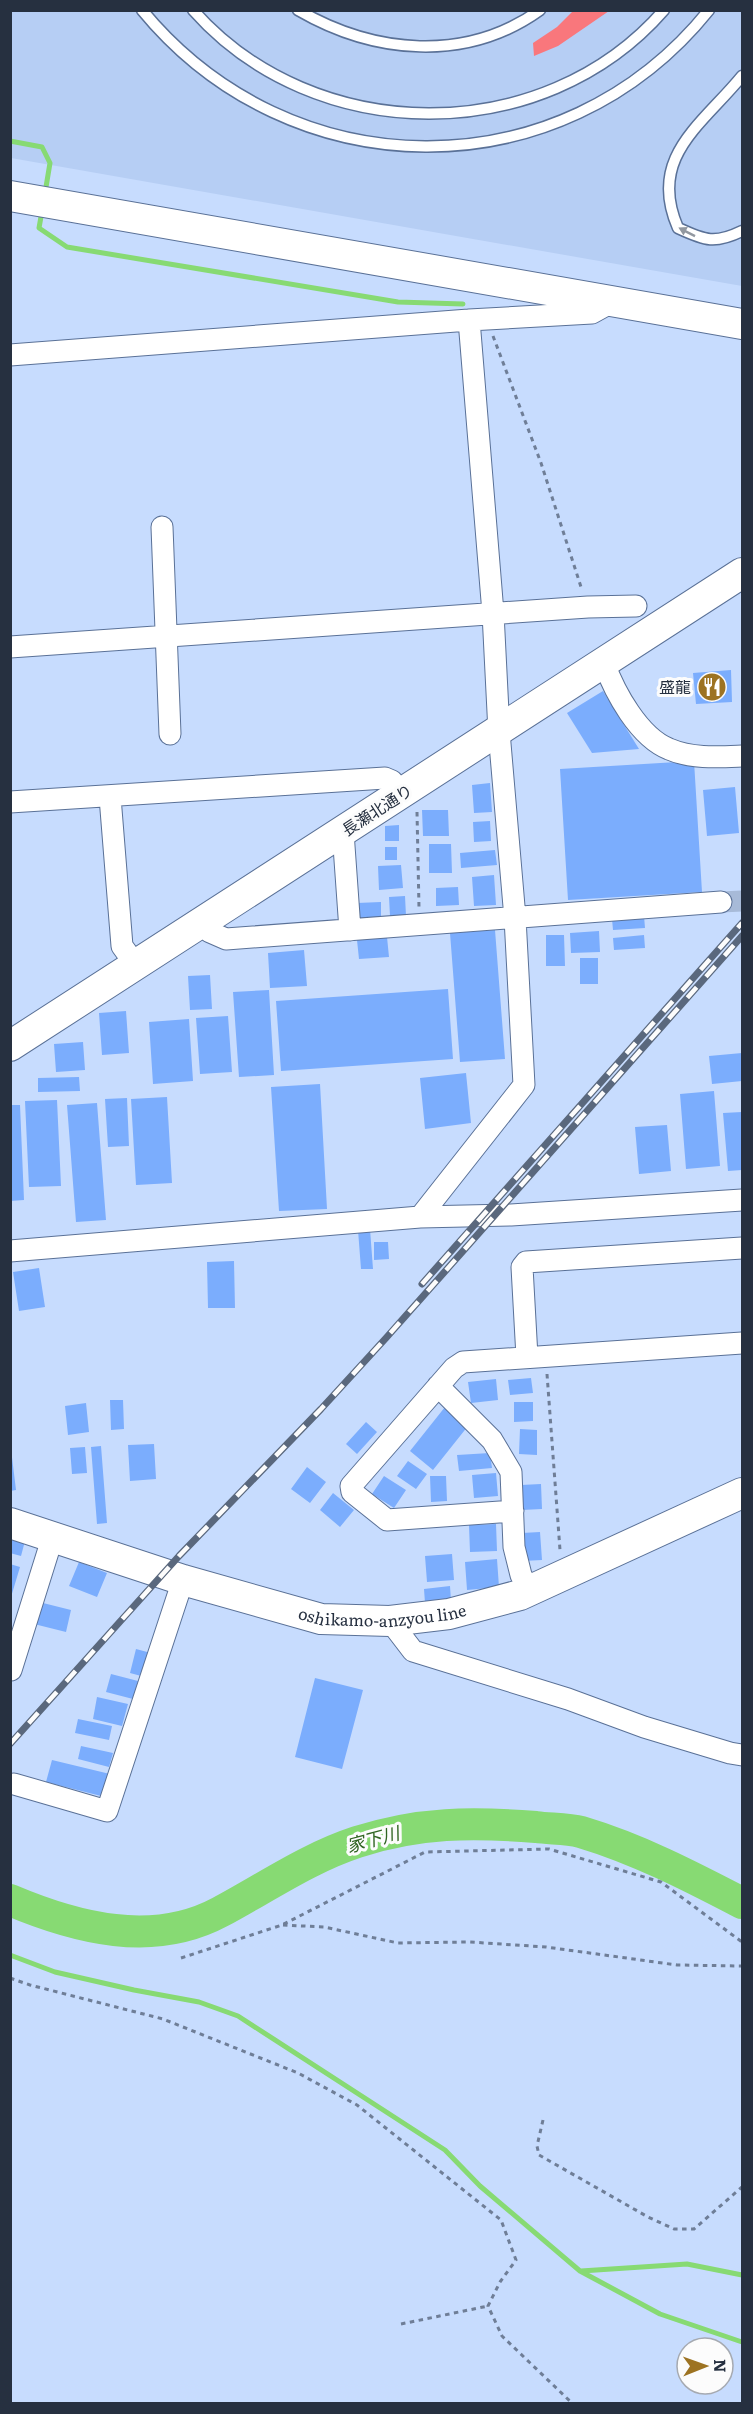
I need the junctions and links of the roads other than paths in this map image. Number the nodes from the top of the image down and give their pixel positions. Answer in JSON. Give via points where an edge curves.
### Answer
{"nodes":[{"id":1,"x":142,"y":10,"type":"edge"},
{"id":2,"x":193,"y":10,"type":"edge"},
{"id":3,"x":298,"y":10,"type":"edge"},
{"id":4,"x":540,"y":10,"type":"edge"},
{"id":5,"x":664,"y":10,"type":"edge"},
{"id":6,"x":709,"y":10,"type":"edge"},
{"id":7,"x":742,"y":76,"type":"edge"},
{"id":8,"x":10,"y":196,"type":"edge"},
{"id":9,"x":742,"y":231,"type":"edge"},
{"id":10,"x":612,"y":302,"type":"junction"},
{"id":11,"x":478,"y":319,"type":"junction"},
{"id":12,"x":742,"y":324,"type":"edge"},
{"id":13,"x":10,"y":355,"type":"edge"},
{"id":14,"x":162,"y":527,"type":"dead end"},
{"id":15,"x":742,"y":573,"type":"edge"},
{"id":16,"x":636,"y":606,"type":"dead end"},
{"id":17,"x":493,"y":613,"type":"junction"},
{"id":18,"x":165,"y":636,"type":"junction"},
{"id":19,"x":10,"y":647,"type":"edge"},
{"id":20,"x":604,"y":663,"type":"junction"},
{"id":21,"x":499,"y":732,"type":"junction"},
{"id":22,"x":170,"y":734,"type":"dead end"},
{"id":23,"x":742,"y":756,"type":"edge"},
{"id":24,"x":110,"y":797,"type":"junction"},
{"id":25,"x":409,"y":800,"type":"junction"},
{"id":26,"x":10,"y":802,"type":"edge"},
{"id":27,"x":343,"y":831,"type":"junction"},
{"id":28,"x":721,"y":902,"type":"tunnel mouth"},
{"id":29,"x":515,"y":918,"type":"junction"},
{"id":30,"x":201,"y":923,"type":"junction"},
{"id":31,"x":350,"y":930,"type":"junction"},
{"id":32,"x":135,"y":964,"type":"junction"},
{"id":33,"x":10,"y":1046,"type":"edge"},
{"id":34,"x":742,"y":1200,"type":"edge"},
{"id":35,"x":420,"y":1217,"type":"junction"},
{"id":36,"x":742,"y":1248,"type":"edge"},
{"id":37,"x":10,"y":1251,"type":"edge"},
{"id":38,"x":742,"y":1342,"type":"edge"},
{"id":39,"x":536,"y":1357,"type":"junction"},
{"id":40,"x":438,"y":1386,"type":"junction"},
{"id":41,"x":742,"y":1493,"type":"edge"},
{"id":42,"x":513,"y":1511,"type":"junction"},
{"id":43,"x":10,"y":1524,"type":"edge"},
{"id":44,"x":53,"y":1536,"type":"junction"},
{"id":45,"x":183,"y":1580,"type":"junction"},
{"id":46,"x":529,"y":1590,"type":"junction"},
{"id":47,"x":390,"y":1621,"type":"junction"},
{"id":48,"x":11,"y":1670,"type":"edge"},
{"id":49,"x":742,"y":1755,"type":"edge"},
{"id":50,"x":14,"y":1785,"type":"dead end"}],
"edges":[{"from":1,"to":6,"type":"lane","via":[[196,66],[268,112],[349,139],[434,147],[519,135],[598,104],[646,72]]},
{"from":2,"to":5,"type":"lane","via":[[239,53],[277,77],[318,96],[406,115],[452,115],[540,95],[619,52]]},
{"from":3,"to":4,"type":"lane","via":[[349,34],[420,48],[485,39]]},
{"from":9,"to":7,"type":"lane","one_way":true,"via":[[724,239],[701,239],[678,228],[668,185],[674,159],[683,144]]},
{"from":8,"to":10,"type":"street"},
{"from":10,"to":11,"type":"street","via":[[592,314]]},
{"from":10,"to":12,"type":"street"},
{"from":11,"to":13,"type":"street"},
{"from":11,"to":17,"type":"street"},
{"from":14,"to":18,"type":"street"},
{"from":15,"to":20,"type":"street","name":"長瀬北通り"},
{"from":16,"to":17,"type":"street"},
{"from":17,"to":18,"type":"street"},
{"from":17,"to":21,"type":"street"},
{"from":18,"to":19,"type":"street"},
{"from":18,"to":22,"type":"street"},
{"from":20,"to":21,"type":"street","name":"長瀬北通り"},
{"from":20,"to":23,"type":"street","via":[[619,697],[657,742],[670,750],[713,758]]},
{"from":21,"to":25,"type":"street","name":"長瀬北通り"},
{"from":21,"to":29,"type":"street"},
{"from":24,"to":25,"type":"street","via":[[385,777]]},
{"from":24,"to":26,"type":"street"},
{"from":24,"to":32,"type":"street","via":[[122,946]]},
{"from":25,"to":27,"type":"street","name":"長瀬北通り"},
{"from":27,"to":30,"type":"street","name":"長瀬北通り"},
{"from":27,"to":31,"type":"street"},
{"from":28,"to":29,"type":"street"},
{"from":29,"to":31,"type":"street"},
{"from":29,"to":35,"type":"street","via":[[524,1085]]},
{"from":30,"to":31,"type":"street","via":[[226,939]]},
{"from":30,"to":32,"type":"street","name":"長瀬北通り"},
{"from":32,"to":33,"type":"street","name":"長瀬北通り"},
{"from":34,"to":35,"type":"street"},
{"from":35,"to":37,"type":"street"},
{"from":36,"to":39,"type":"street","via":[[526,1262],[522,1267]]},
{"from":38,"to":39,"type":"street"},
{"from":39,"to":40,"type":"street","via":[[463,1362]]},
{"from":40,"to":42,"type":"street","via":[[492,1440],[511,1472]]},
{"from":40,"to":42,"type":"street","via":[[355,1480],[352,1492],[387,1520]]},
{"from":41,"to":46,"type":"street","name":"oshikamo-anzyou line"},
{"from":42,"to":46,"type":"street","via":[[514,1547]]},
{"from":43,"to":44,"type":"street","name":"oshikamo-anzyou line"},
{"from":44,"to":45,"type":"street","name":"oshikamo-anzyou line"},
{"from":44,"to":48,"type":"street"},
{"from":45,"to":47,"type":"street","name":"oshikamo-anzyou line","via":[[321,1619]]},
{"from":45,"to":50,"type":"street","via":[[107,1811]]},
{"from":46,"to":47,"type":"street","name":"oshikamo-anzyou line","via":[[449,1614]]},
{"from":47,"to":49,"type":"street","via":[[413,1651]]}]}
